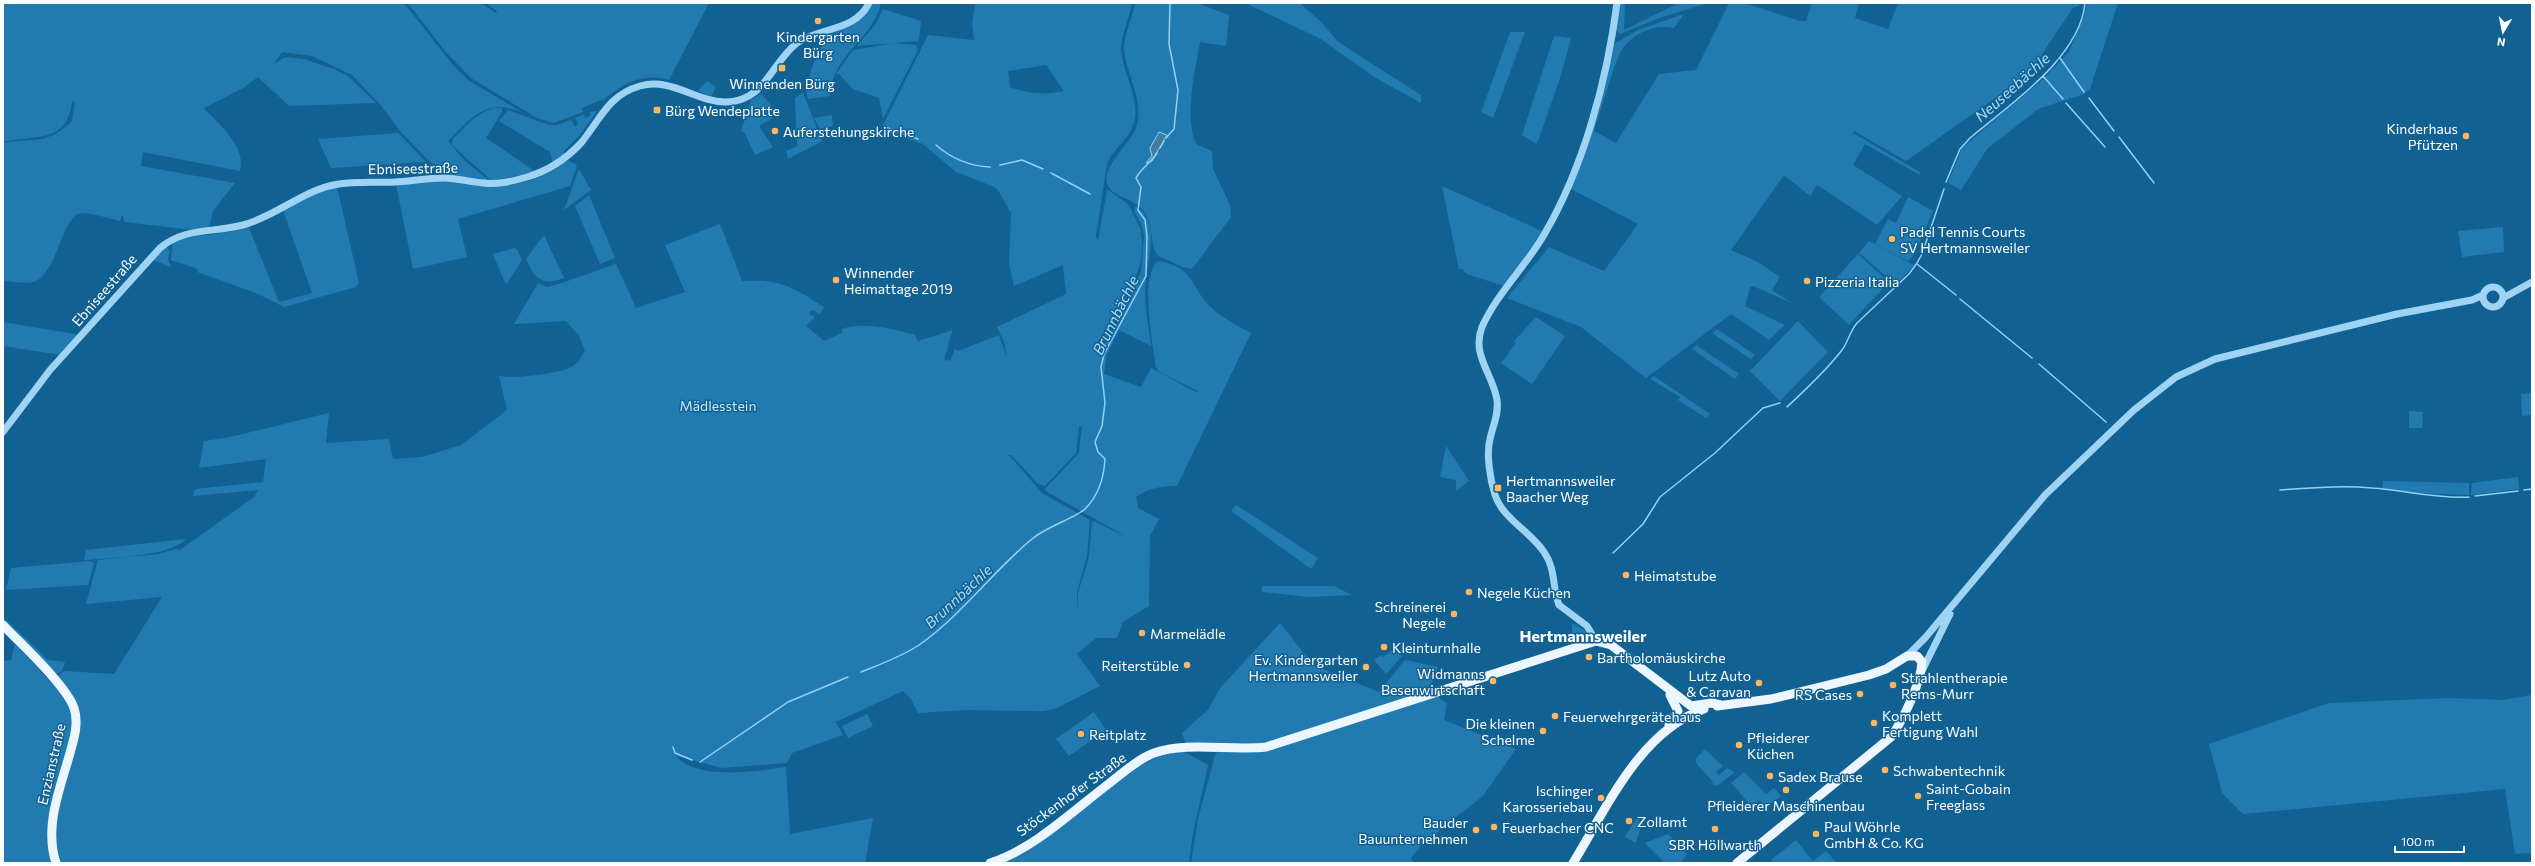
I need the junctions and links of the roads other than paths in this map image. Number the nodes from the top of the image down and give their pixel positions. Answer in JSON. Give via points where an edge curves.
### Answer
{"nodes":[{"id":1,"x":869,"y":3,"type":"edge"},
{"id":2,"x":1617,"y":3,"type":"edge"},
{"id":3,"x":2532,"y":282,"type":"edge"},
{"id":4,"x":2502,"y":295,"type":"junction"},
{"id":5,"x":2484,"y":298,"type":"junction"},
{"id":6,"x":3,"y":432,"type":"edge"},
{"id":7,"x":1957,"y":600,"type":"junction"},
{"id":8,"x":3,"y":625,"type":"edge"},
{"id":9,"x":1596,"y":641,"type":"junction"},
{"id":10,"x":1907,"y":656,"type":"junction"},
{"id":11,"x":1921,"y":672,"type":"junction"},
{"id":12,"x":1665,"y":689,"type":"junction"},
{"id":13,"x":1721,"y":705,"type":"junction"},
{"id":14,"x":1665,"y":731,"type":"junction"},
{"id":15,"x":56,"y":863,"type":"edge"},
{"id":16,"x":990,"y":863,"type":"edge"},
{"id":17,"x":1573,"y":863,"type":"edge"},
{"id":18,"x":1737,"y":863,"type":"edge"}],
"edges":[{"from":1,"to":6,"type":"street","name":"Ebniseestraße","via":[[861,14],[845,25],[797,43],[760,89],[742,100],[716,101],[674,87],[652,83],[622,93],[605,108],[571,153],[550,168],[530,176],[492,184],[441,178],[338,184],[317,190],[247,224],[179,235],[160,248],[50,370]]},
{"from":2,"to":9,"type":"street","via":[[1596,108],[1567,189],[1541,241],[1482,327],[1479,344],[1482,361],[1497,401],[1489,449],[1495,494],[1504,512],[1530,535],[1547,556],[1553,568],[1559,606],[1587,626]]},
{"from":3,"to":4,"type":"street"},
{"from":4,"to":5,"type":"street","via":[[2491,287]]},
{"from":4,"to":5,"type":"street","via":[[2500,304],[2494,306],[2487,305]]},
{"from":5,"to":7,"type":"street","via":[[2398,314],[2215,359],[2176,377],[2134,410],[2045,495]]},
{"from":7,"to":10,"type":"street"},
{"from":7,"to":11,"type":"street"},
{"from":8,"to":15,"type":"main road","name":"Enzianstraße","via":[[63,690],[74,708],[74,738],[51,823]]},
{"from":9,"to":12,"type":"main road","via":[[1611,645]]},
{"from":9,"to":16,"type":"main road","name":"Stöckenhofer Straße","via":[[1266,747],[1242,750],[1187,747],[1152,754],[1131,766],[1041,835],[1010,855]]},
{"from":10,"to":11,"type":"main road","via":[[1920,658]]},
{"from":10,"to":13,"type":"main road","via":[[1869,676],[1771,699]]},
{"from":11,"to":18,"type":"main road","via":[[1891,737]]},
{"from":12,"to":13,"type":"main road","via":[[1691,706],[1712,703]]},
{"from":12,"to":14,"type":"main road","via":[[1678,711]]},
{"from":13,"to":14,"type":"main road","via":[[1687,716]]},
{"from":14,"to":17,"type":"main road","via":[[1625,778]]}]}
